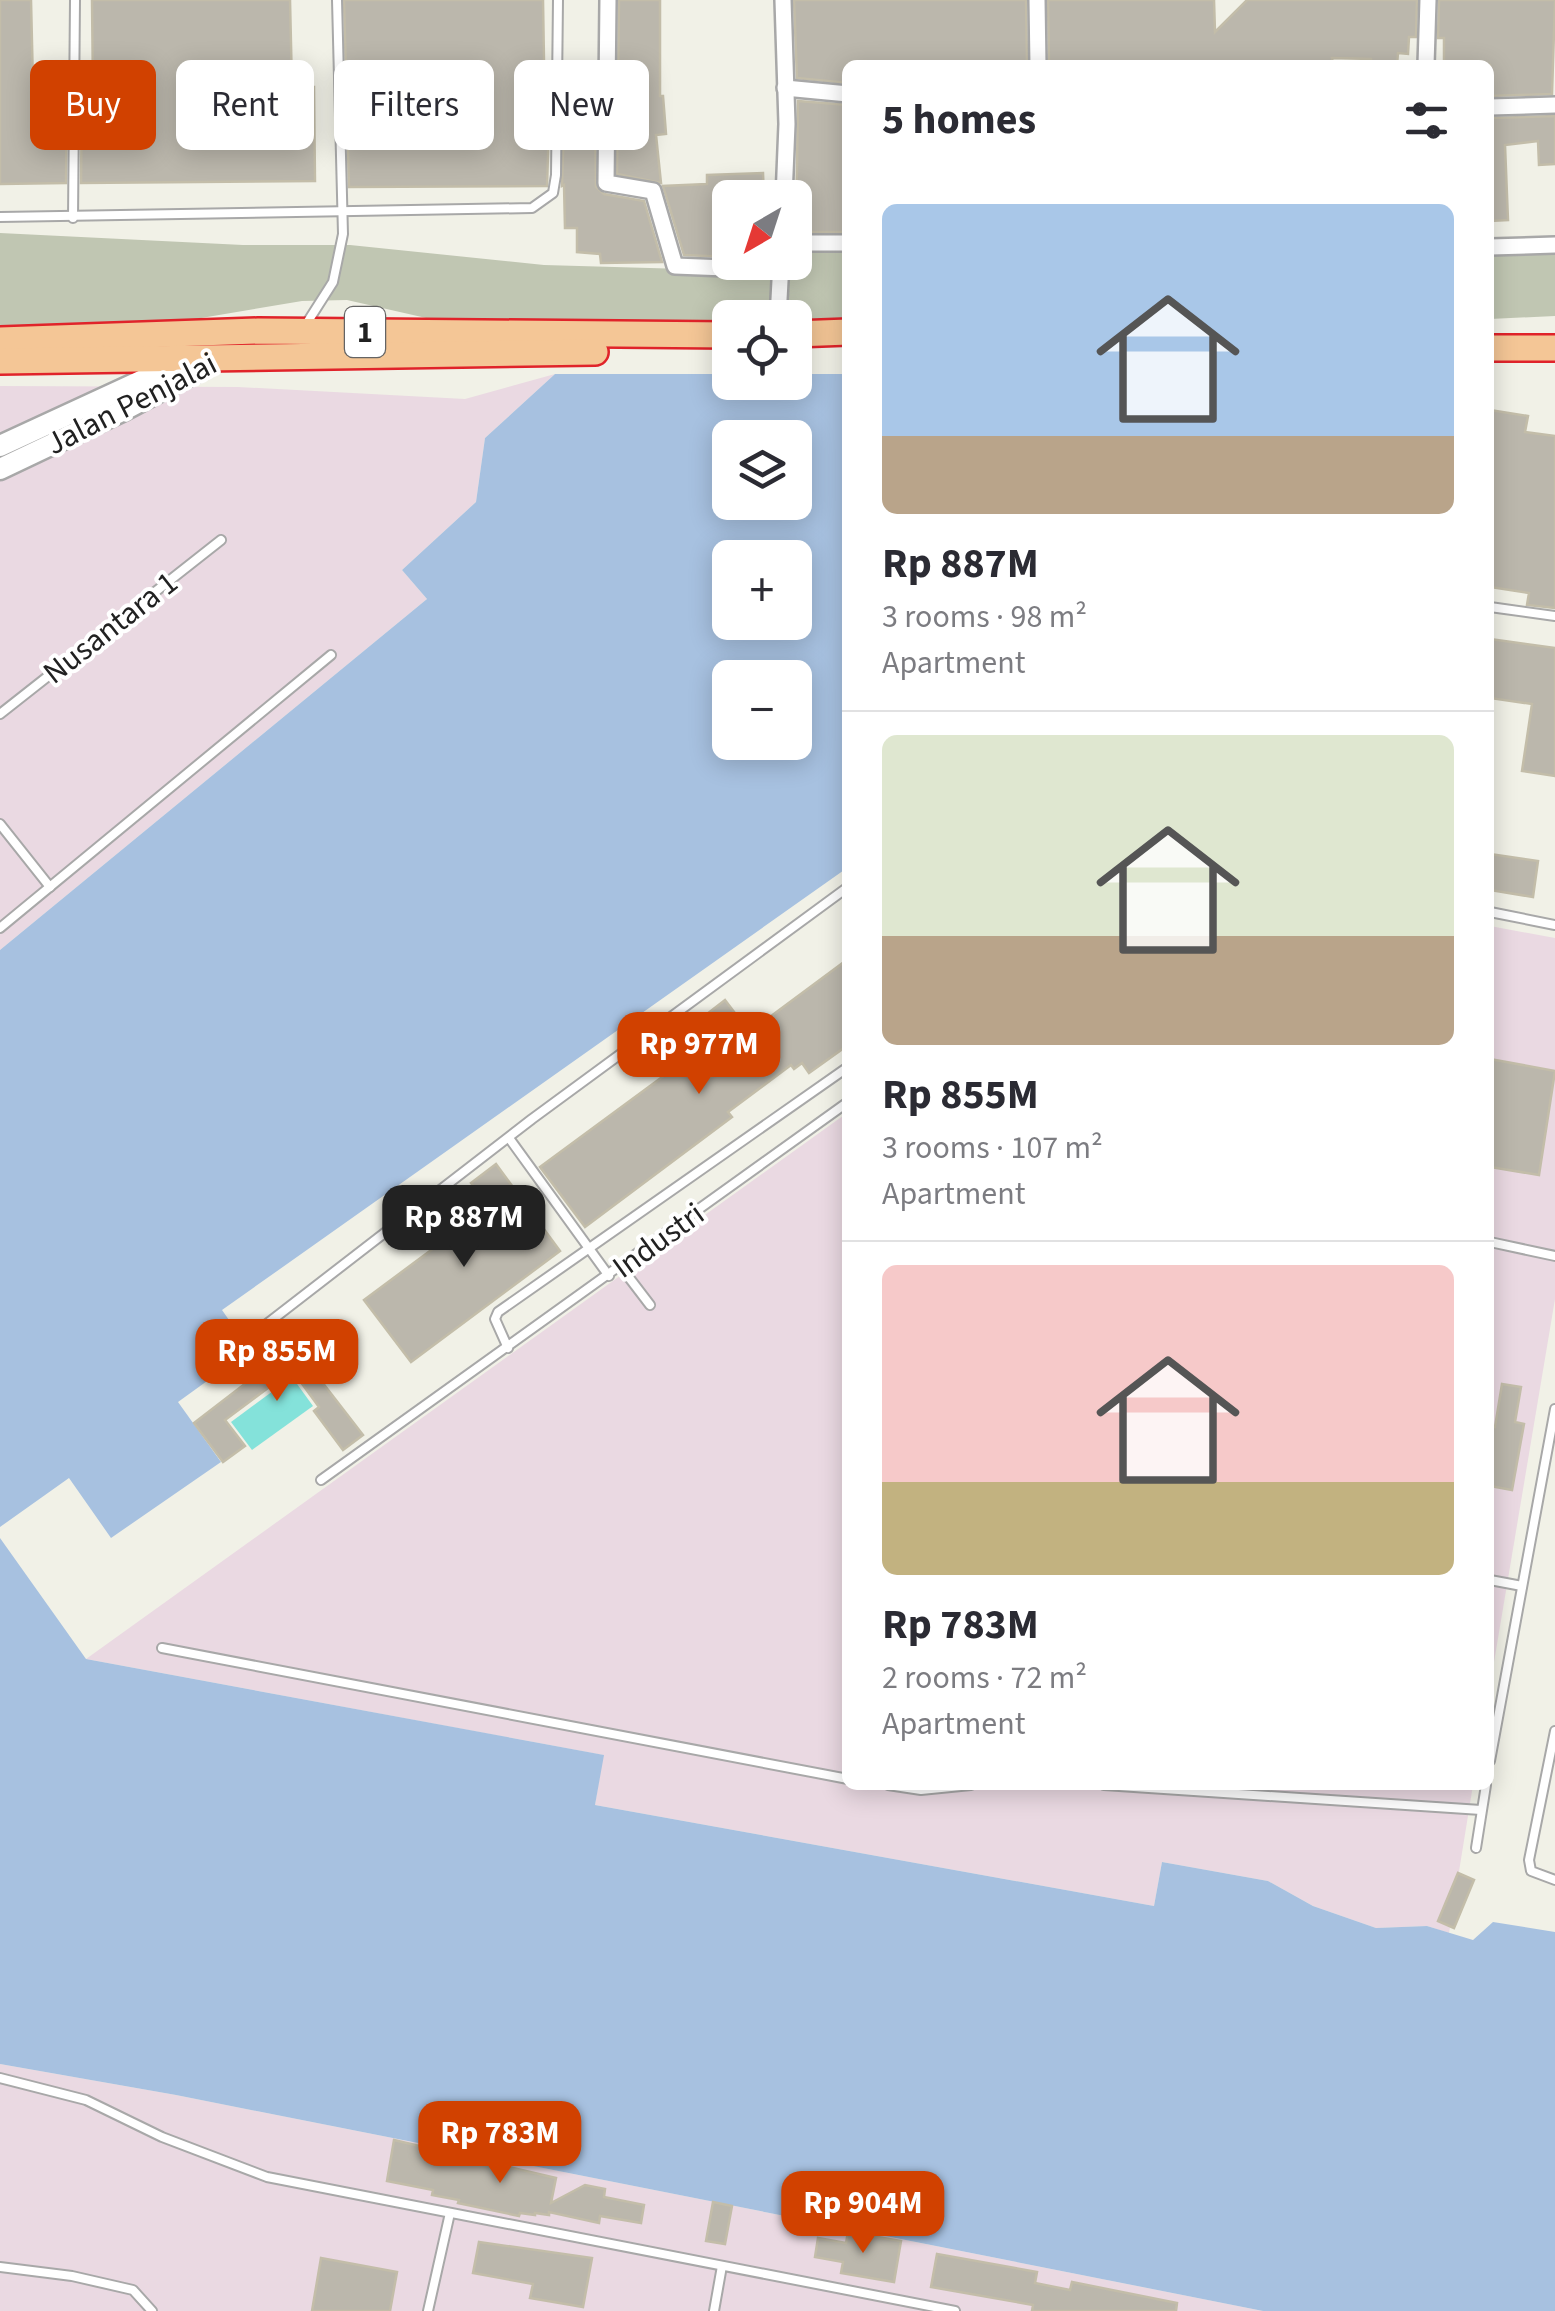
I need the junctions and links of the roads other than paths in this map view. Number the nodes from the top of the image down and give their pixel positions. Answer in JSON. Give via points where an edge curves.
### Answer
{"nodes":[{"id":1,"x":75,"y":0,"type":"edge"},
{"id":2,"x":337,"y":0,"type":"edge"},
{"id":3,"x":558,"y":0,"type":"edge"},
{"id":4,"x":608,"y":0,"type":"edge"},
{"id":5,"x":784,"y":0,"type":"edge"},
{"id":6,"x":1036,"y":0,"type":"edge"},
{"id":7,"x":1428,"y":0,"type":"edge"},
{"id":8,"x":1038,"y":60,"type":"edge"},
{"id":9,"x":1426,"y":60,"type":"edge"},
{"id":10,"x":785,"y":88,"type":"junction"},
{"id":11,"x":842,"y":93,"type":"edge"},
{"id":12,"x":1555,"y":105,"type":"edge"},
{"id":13,"x":1494,"y":106,"type":"edge"},
{"id":14,"x":784,"y":180,"type":"edge"},
{"id":15,"x":342,"y":212,"type":"junction"},
{"id":16,"x":0,"y":216,"type":"edge"},
{"id":17,"x":73,"y":218,"type":"junction"},
{"id":18,"x":812,"y":243,"type":"edge"},
{"id":19,"x":842,"y":244,"type":"edge"},
{"id":20,"x":1555,"y":245,"type":"edge"},
{"id":21,"x":1494,"y":246,"type":"edge"},
{"id":22,"x":712,"y":266,"type":"edge"},
{"id":23,"x":1555,"y":331,"type":"edge"},
{"id":24,"x":302,"y":332,"type":"junction"},
{"id":25,"x":842,"y":332,"type":"edge"},
{"id":26,"x":1494,"y":332,"type":"edge"},
{"id":27,"x":812,"y":333,"type":"edge"},
{"id":28,"x":712,"y":335,"type":"edge"},
{"id":29,"x":0,"y":340,"type":"edge"},
{"id":30,"x":227,"y":344,"type":"junction"},
{"id":31,"x":1494,"y":348,"type":"edge"},
{"id":32,"x":1555,"y":348,"type":"edge"},
{"id":33,"x":842,"y":349,"type":"edge"},
{"id":34,"x":712,"y":350,"type":"edge"},
{"id":35,"x":812,"y":350,"type":"edge"},
{"id":36,"x":285,"y":356,"type":"junction"},
{"id":37,"x":192,"y":357,"type":"junction"},
{"id":38,"x":0,"y":361,"type":"edge"},
{"id":39,"x":0,"y":446,"type":"edge"},
{"id":40,"x":0,"y":470,"type":"edge"},
{"id":41,"x":221,"y":540,"type":"dead end"},
{"id":42,"x":1494,"y":608,"type":"edge"},
{"id":43,"x":1555,"y":616,"type":"edge"},
{"id":44,"x":332,"y":655,"type":"dead end"},
{"id":45,"x":0,"y":714,"type":"edge"},
{"id":46,"x":0,"y":824,"type":"edge"},
{"id":47,"x":50,"y":887,"type":"junction"},
{"id":48,"x":842,"y":891,"type":"edge"},
{"id":49,"x":1494,"y":913,"type":"edge"},
{"id":50,"x":1555,"y":925,"type":"edge"},
{"id":51,"x":0,"y":928,"type":"edge"},
{"id":52,"x":842,"y":1071,"type":"edge"},
{"id":53,"x":842,"y":1106,"type":"edge"},
{"id":54,"x":509,"y":1138,"type":"junction"},
{"id":55,"x":1494,"y":1243,"type":"edge"},
{"id":56,"x":590,"y":1250,"type":"junction"},
{"id":57,"x":1555,"y":1256,"type":"edge"},
{"id":58,"x":621,"y":1267,"type":"junction"},
{"id":59,"x":609,"y":1276,"type":"junction"},
{"id":60,"x":650,"y":1305,"type":"dead end"},
{"id":61,"x":255,"y":1333,"type":"dead end"},
{"id":62,"x":508,"y":1348,"type":"junction"},
{"id":63,"x":1555,"y":1409,"type":"edge"},
{"id":64,"x":321,"y":1480,"type":"dead end"},
{"id":65,"x":1494,"y":1581,"type":"edge"},
{"id":66,"x":1522,"y":1586,"type":"junction"},
{"id":67,"x":162,"y":1648,"type":"dead end"},
{"id":68,"x":1555,"y":1731,"type":"edge"},
{"id":69,"x":1494,"y":1739,"type":"edge"},
{"id":70,"x":842,"y":1778,"type":"edge"},
{"id":71,"x":1179,"y":1790,"type":"edge"},
{"id":72,"x":1485,"y":1790,"type":"edge"},
{"id":73,"x":1481,"y":1810,"type":"junction"},
{"id":74,"x":1476,"y":1848,"type":"dead end"},
{"id":75,"x":1555,"y":1880,"type":"edge"},
{"id":76,"x":0,"y":2078,"type":"edge"},
{"id":77,"x":450,"y":2213,"type":"junction"},
{"id":78,"x":722,"y":2266,"type":"junction"},
{"id":79,"x":0,"y":2267,"type":"edge"},
{"id":80,"x":152,"y":2311,"type":"edge"},
{"id":81,"x":428,"y":2311,"type":"edge"},
{"id":82,"x":714,"y":2311,"type":"edge"},
{"id":83,"x":955,"y":2311,"type":"edge"}],
"edges":[{"from":1,"to":17,"type":"lane"},
{"from":2,"to":15,"type":"lane"},
{"from":3,"to":15,"type":"lane","via":[[553,193],[532,208]]},
{"from":4,"to":22,"type":"street","via":[[605,179],[610,186],[654,192],[672,263]]},
{"from":5,"to":10,"type":"street"},
{"from":6,"to":8,"type":"street"},
{"from":7,"to":9,"type":"street"},
{"from":10,"to":11,"type":"street"},
{"from":10,"to":14,"type":"street"},
{"from":12,"to":13,"type":"street"},
{"from":15,"to":17,"type":"lane"},
{"from":15,"to":24,"type":"lane","via":[[333,282]]},
{"from":16,"to":17,"type":"lane"},
{"from":18,"to":19,"type":"street"},
{"from":20,"to":21,"type":"street"},
{"from":23,"to":26,"type":"highway"},
{"from":24,"to":28,"type":"highway","number":"1"},
{"from":24,"to":30,"type":"highway","number":"1","via":[[258,331]]},
{"from":24,"to":36,"type":"lane"},
{"from":25,"to":27,"type":"highway"},
{"from":29,"to":30,"type":"highway","number":"1"},
{"from":30,"to":36,"type":"highway","number":"1"},
{"from":30,"to":37,"type":"highway","number":"1"},
{"from":30,"to":40,"type":"street","name":"Jalan Penjalai","via":[[124,410]]},
{"from":31,"to":32,"type":"highway"},
{"from":33,"to":35,"type":"highway"},
{"from":34,"to":36,"type":"highway","number":"1"},
{"from":37,"to":38,"type":"highway","number":"1"},
{"from":37,"to":39,"type":"street","name":"Jalan Penjalai"},
{"from":41,"to":45,"type":"lane","name":"Nusantara 1"},
{"from":42,"to":43,"type":"lane"},
{"from":44,"to":47,"type":"lane"},
{"from":46,"to":47,"type":"lane"},
{"from":47,"to":51,"type":"lane"},
{"from":48,"to":54,"type":"lane"},
{"from":49,"to":50,"type":"lane"},
{"from":52,"to":56,"type":"lane"},
{"from":53,"to":58,"type":"lane","name":"Industri"},
{"from":54,"to":56,"type":"lane"},
{"from":54,"to":61,"type":"lane"},
{"from":55,"to":57,"type":"lane"},
{"from":56,"to":59,"type":"lane"},
{"from":56,"to":62,"type":"lane","via":[[498,1312],[495,1320]]},
{"from":58,"to":59,"type":"lane","name":"Industri"},
{"from":58,"to":60,"type":"lane"},
{"from":59,"to":62,"type":"lane","name":"Industri"},
{"from":62,"to":64,"type":"lane","name":"Industri"},
{"from":63,"to":66,"type":"lane"},
{"from":65,"to":66,"type":"lane"},
{"from":66,"to":69,"type":"lane"},
{"from":67,"to":70,"type":"lane"},
{"from":68,"to":75,"type":"lane","via":[[1529,1860],[1531,1871]]},
{"from":71,"to":73,"type":"lane"},
{"from":72,"to":73,"type":"lane"},
{"from":73,"to":74,"type":"lane"},
{"from":76,"to":77,"type":"lane","via":[[86,2100],[268,2177]]},
{"from":77,"to":78,"type":"lane"},
{"from":77,"to":81,"type":"lane"},
{"from":78,"to":82,"type":"lane"},
{"from":78,"to":83,"type":"lane"},
{"from":79,"to":80,"type":"lane","via":[[134,2290]]}]}
